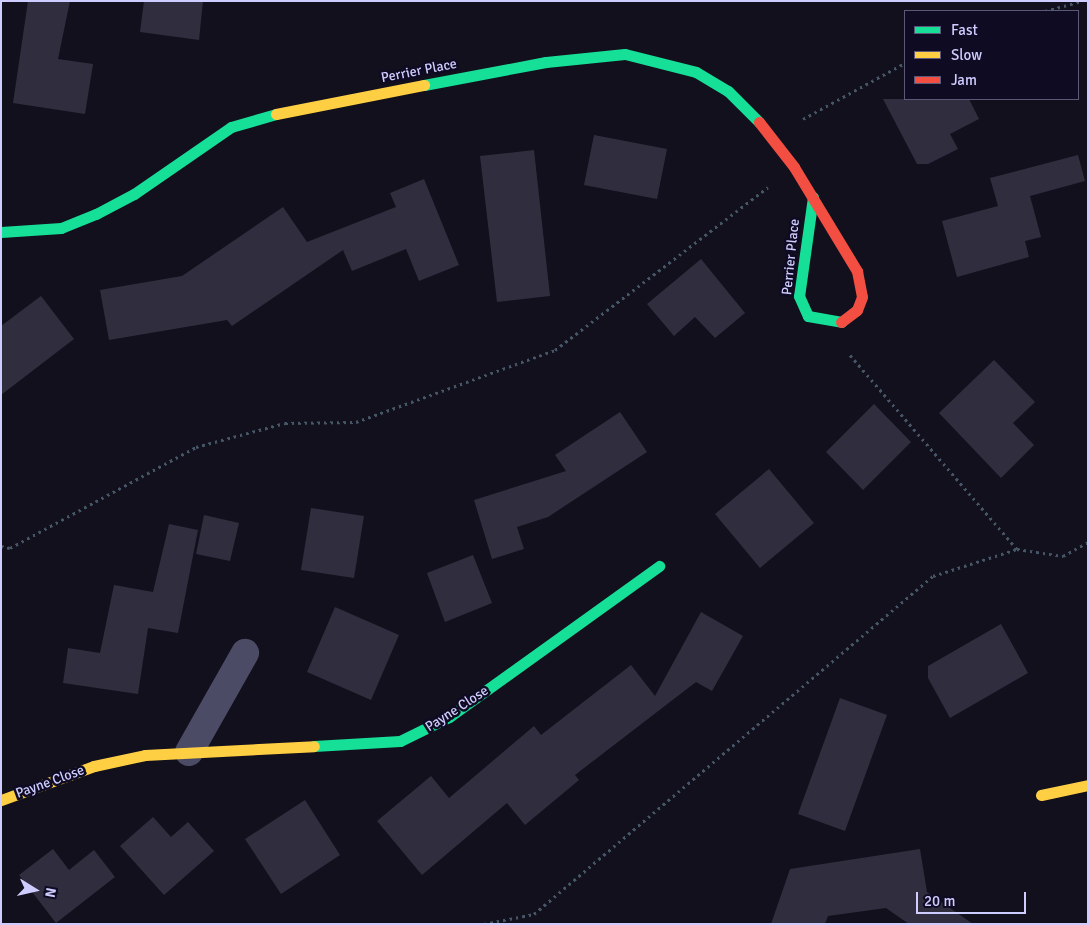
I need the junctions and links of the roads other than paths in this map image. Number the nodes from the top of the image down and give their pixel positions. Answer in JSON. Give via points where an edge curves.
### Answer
{"nodes":[{"id":1,"x":812,"y":197,"type":"junction"},
{"id":2,"x":1,"y":232,"type":"edge"},
{"id":3,"x":659,"y":566,"type":"dead end"},
{"id":4,"x":245,"y":653,"type":"dead end"},
{"id":5,"x":189,"y":752,"type":"junction"},
{"id":6,"x":1088,"y":785,"type":"edge"},
{"id":7,"x":1041,"y":796,"type":"dead end"},
{"id":8,"x":1,"y":800,"type":"edge"}],
"edges":[{"from":1,"to":1,"type":"street","name":"Perrier Place","via":[[861,284],[857,310],[838,324],[808,316],[799,296]]},
{"from":1,"to":2,"type":"street","name":"Perrier Place","via":[[773,135],[728,92],[696,72],[625,54],[585,56],[240,123],[96,214],[61,228]]},
{"from":3,"to":5,"type":"street","name":"Payne Close","via":[[449,717],[416,735],[371,745]]},
{"from":4,"to":5,"type":"street"},
{"from":5,"to":8,"type":"street","name":"Payne Close","via":[[94,766]]},
{"from":6,"to":7,"type":"street"}]}
